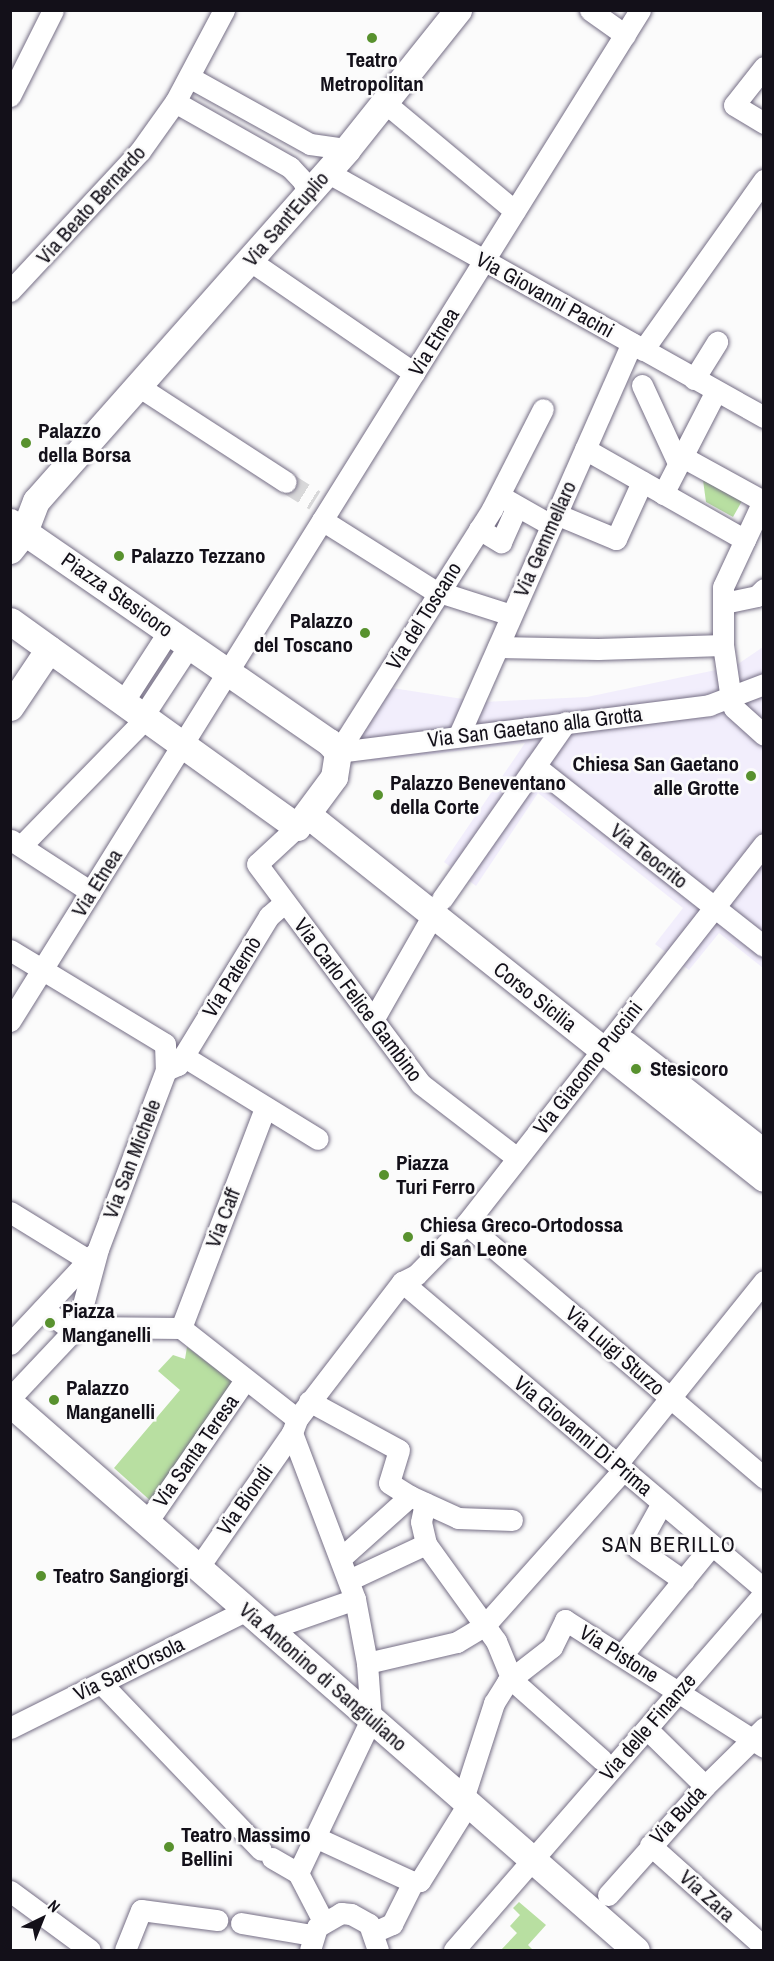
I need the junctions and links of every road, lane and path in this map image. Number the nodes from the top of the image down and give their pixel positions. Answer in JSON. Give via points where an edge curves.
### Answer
{"nodes":[{"id":1,"x":53,"y":10,"type":"edge"},
{"id":2,"x":224,"y":10,"type":"edge"},
{"id":3,"x":458,"y":10,"type":"edge"},
{"id":4,"x":590,"y":10,"type":"edge"},
{"id":5,"x":640,"y":10,"type":"edge"},
{"id":6,"x":625,"y":35,"type":"junction"},
{"id":7,"x":764,"y":67,"type":"edge"},
{"id":8,"x":194,"y":69,"type":"junction"},
{"id":9,"x":10,"y":96,"type":"edge"},
{"id":10,"x":384,"y":102,"type":"junction"},
{"id":11,"x":172,"y":109,"type":"junction"},
{"id":12,"x":764,"y":123,"type":"edge"},
{"id":13,"x":347,"y":149,"type":"junction"},
{"id":14,"x":327,"y":172,"type":"junction"},
{"id":15,"x":764,"y":180,"type":"edge"},
{"id":16,"x":308,"y":194,"type":"junction"},
{"id":17,"x":515,"y":211,"type":"junction"},
{"id":18,"x":249,"y":260,"type":"junction"},
{"id":19,"x":484,"y":260,"type":"junction"},
{"id":20,"x":10,"y":291,"type":"edge"},
{"id":21,"x":717,"y":342,"type":"dead end"},
{"id":22,"x":637,"y":346,"type":"junction"},
{"id":23,"x":620,"y":370,"type":"junction"},
{"id":24,"x":414,"y":373,"type":"junction"},
{"id":25,"x":694,"y":379,"type":"junction"},
{"id":26,"x":138,"y":386,"type":"junction"},
{"id":27,"x":716,"y":391,"type":"junction"},
{"id":28,"x":543,"y":409,"type":"dead end"},
{"id":29,"x":764,"y":417,"type":"edge"},
{"id":30,"x":585,"y":448,"type":"junction"},
{"id":31,"x":679,"y":457,"type":"junction"},
{"id":32,"x":286,"y":482,"type":"tunnel mouth"},
{"id":33,"x":654,"y":489,"type":"junction"},
{"id":34,"x":763,"y":500,"type":"edge"},
{"id":35,"x":508,"y":501,"type":"junction"},
{"id":36,"x":322,"y":510,"type":"junction"},
{"id":37,"x":554,"y":520,"type":"junction"},
{"id":38,"x":15,"y":534,"type":"edge"},
{"id":39,"x":745,"y":540,"type":"junction"},
{"id":40,"x":439,"y":592,"type":"junction"},
{"id":41,"x":760,"y":593,"type":"edge"},
{"id":42,"x":724,"y":611,"type":"junction"},
{"id":43,"x":512,"y":615,"type":"junction"},
{"id":44,"x":10,"y":621,"type":"edge"},
{"id":45,"x":179,"y":639,"type":"junction"},
{"id":46,"x":723,"y":645,"type":"junction"},
{"id":47,"x":498,"y":647,"type":"junction"},
{"id":48,"x":45,"y":654,"type":"junction"},
{"id":49,"x":228,"y":673,"type":"junction"},
{"id":50,"x":764,"y":684,"type":"edge"},
{"id":51,"x":731,"y":699,"type":"junction"},
{"id":52,"x":12,"y":700,"type":"edge"},
{"id":53,"x":136,"y":717,"type":"junction"},
{"id":54,"x":566,"y":722,"type":"junction"},
{"id":55,"x":459,"y":735,"type":"junction"},
{"id":56,"x":764,"y":735,"type":"edge"},
{"id":57,"x":182,"y":744,"type":"junction"},
{"id":58,"x":343,"y":745,"type":"junction"},
{"id":59,"x":535,"y":766,"type":"junction"},
{"id":60,"x":308,"y":814,"type":"junction"},
{"id":61,"x":16,"y":843,"type":"edge"},
{"id":62,"x":764,"y":844,"type":"edge"},
{"id":63,"x":91,"y":892,"type":"junction"},
{"id":64,"x":284,"y":903,"type":"junction"},
{"id":65,"x":437,"y":907,"type":"junction"},
{"id":66,"x":714,"y":908,"type":"junction"},
{"id":67,"x":764,"y":946,"type":"edge"},
{"id":68,"x":10,"y":950,"type":"edge"},
{"id":69,"x":43,"y":970,"type":"junction"},
{"id":70,"x":373,"y":1020,"type":"junction"},
{"id":71,"x":10,"y":1021,"type":"edge"},
{"id":72,"x":608,"y":1042,"type":"junction"},
{"id":73,"x":183,"y":1056,"type":"junction"},
{"id":74,"x":166,"y":1070,"type":"junction"},
{"id":75,"x":265,"y":1108,"type":"junction"},
{"id":76,"x":318,"y":1139,"type":"dead end"},
{"id":77,"x":764,"y":1153,"type":"edge"},
{"id":78,"x":517,"y":1158,"type":"junction"},
{"id":79,"x":764,"y":1178,"type":"edge"},
{"id":80,"x":10,"y":1212,"type":"edge"},
{"id":81,"x":466,"y":1224,"type":"junction"},
{"id":82,"x":87,"y":1253,"type":"junction"},
{"id":83,"x":764,"y":1281,"type":"edge"},
{"id":84,"x":402,"y":1282,"type":"junction"},
{"id":85,"x":43,"y":1309,"type":"junction"},
{"id":86,"x":181,"y":1328,"type":"junction"},
{"id":87,"x":80,"y":1329,"type":"junction"},
{"id":88,"x":10,"y":1344,"type":"edge"},
{"id":89,"x":245,"y":1380,"type":"junction"},
{"id":90,"x":10,"y":1398,"type":"edge"},
{"id":91,"x":671,"y":1400,"type":"junction"},
{"id":92,"x":309,"y":1401,"type":"junction"},
{"id":93,"x":10,"y":1403,"type":"edge"},
{"id":94,"x":294,"y":1426,"type":"junction"},
{"id":95,"x":620,"y":1467,"type":"junction"},
{"id":96,"x":764,"y":1479,"type":"edge"},
{"id":97,"x":662,"y":1503,"type":"junction"},
{"id":98,"x":415,"y":1512,"type":"junction"},
{"id":99,"x":512,"y":1520,"type":"dead end"},
{"id":100,"x":147,"y":1522,"type":"junction"},
{"id":101,"x":712,"y":1545,"type":"junction"},
{"id":102,"x":340,"y":1558,"type":"junction"},
{"id":103,"x":198,"y":1568,"type":"junction"},
{"id":104,"x":684,"y":1581,"type":"junction"},
{"id":105,"x":764,"y":1589,"type":"edge"},
{"id":106,"x":352,"y":1590,"type":"junction"},
{"id":107,"x":764,"y":1594,"type":"edge"},
{"id":108,"x":247,"y":1610,"type":"junction"},
{"id":109,"x":485,"y":1625,"type":"junction"},
{"id":110,"x":269,"y":1629,"type":"junction"},
{"id":111,"x":622,"y":1655,"type":"junction"},
{"id":112,"x":367,"y":1663,"type":"junction"},
{"id":113,"x":512,"y":1680,"type":"junction"},
{"id":114,"x":101,"y":1683,"type":"junction"},
{"id":115,"x":679,"y":1692,"type":"junction"},
{"id":116,"x":371,"y":1719,"type":"junction"},
{"id":117,"x":10,"y":1728,"type":"edge"},
{"id":118,"x":647,"y":1729,"type":"junction"},
{"id":119,"x":760,"y":1738,"type":"edge"},
{"id":120,"x":602,"y":1760,"type":"dead end"},
{"id":121,"x":705,"y":1786,"type":"junction"},
{"id":122,"x":466,"y":1802,"type":"junction"},
{"id":123,"x":315,"y":1837,"type":"junction"},
{"id":124,"x":650,"y":1845,"type":"junction"},
{"id":125,"x":533,"y":1861,"type":"junction"},
{"id":126,"x":301,"y":1867,"type":"junction"},
{"id":127,"x":413,"y":1882,"type":"junction"},
{"id":128,"x":608,"y":1894,"type":"dead end"},
{"id":129,"x":13,"y":1899,"type":"edge"},
{"id":130,"x":217,"y":1920,"type":"dead end"},
{"id":131,"x":241,"y":1923,"type":"dead end"},
{"id":132,"x":315,"y":1936,"type":"edge"},
{"id":133,"x":376,"y":1941,"type":"edge"},
{"id":134,"x":764,"y":1947,"type":"edge"},
{"id":135,"x":90,"y":1950,"type":"edge"},
{"id":136,"x":125,"y":1950,"type":"edge"},
{"id":137,"x":454,"y":1950,"type":"edge"},
{"id":138,"x":636,"y":1950,"type":"edge"}],
"edges":[{"from":1,"to":9,"type":"street"},
{"from":2,"to":8,"type":"street","name":"Via Beato Bernardo"},
{"from":3,"to":10,"type":"main road","name":"Via Sant'Euplio"},
{"from":4,"to":6,"type":"street"},
{"from":5,"to":6,"type":"street","name":"Via Etnea"},
{"from":6,"to":17,"type":"street","name":"Via Etnea"},
{"from":7,"to":12,"type":"street","via":[[734,105]]},
{"from":8,"to":11,"type":"street","name":"Via Beato Bernardo"},
{"from":8,"to":13,"type":"street","via":[[310,144]]},
{"from":10,"to":13,"type":"main road","name":"Via Sant'Euplio"},
{"from":10,"to":17,"type":"street"},
{"from":11,"to":16,"type":"street","via":[[290,166]]},
{"from":11,"to":20,"type":"street","name":"Via Beato Bernardo","via":[[93,204]]},
{"from":13,"to":14,"type":"main road","name":"Via Sant'Euplio"},
{"from":14,"to":16,"type":"main road","name":"Via Sant'Euplio"},
{"from":14,"to":19,"type":"street","name":"Via Giovanni Pacini"},
{"from":15,"to":22,"type":"street","name":"Via Gemmellaro"},
{"from":16,"to":18,"type":"main road","name":"Via Sant'Euplio"},
{"from":17,"to":19,"type":"street","name":"Via Etnea"},
{"from":18,"to":24,"type":"street"},
{"from":18,"to":26,"type":"main road","name":"Via Sant'Euplio"},
{"from":19,"to":22,"type":"street","name":"Via Giovanni Pacini"},
{"from":19,"to":24,"type":"street","name":"Via Etnea"},
{"from":21,"to":25,"type":"street"},
{"from":22,"to":23,"type":"street","name":"Via Gemmellaro"},
{"from":22,"to":25,"type":"street","name":"Via Giovanni Pacini"},
{"from":23,"to":30,"type":"street","name":"Via Gemmellaro"},
{"from":23,"to":31,"type":"street","via":[[641,383]]},
{"from":24,"to":36,"type":"street","name":"Via Etnea"},
{"from":25,"to":27,"type":"street","name":"Via Giovanni Pacini"},
{"from":26,"to":32,"type":"street"},
{"from":26,"to":38,"type":"main road","name":"Via Sant'Euplio","via":[[36,501]]},
{"from":27,"to":29,"type":"street","name":"Via Giovanni Pacini"},
{"from":27,"to":31,"type":"street"},
{"from":28,"to":35,"type":"street","via":[[522,443],[523,455]]},
{"from":30,"to":33,"type":"street"},
{"from":30,"to":37,"type":"street","name":"Via Gemmellaro"},
{"from":31,"to":33,"type":"street"},
{"from":31,"to":34,"type":"street"},
{"from":33,"to":37,"type":"street","via":[[616,539]]},
{"from":33,"to":39,"type":"street"},
{"from":34,"to":39,"type":"street"},
{"from":35,"to":37,"type":"street"},
{"from":35,"to":40,"type":"street","name":"Via del Toscano","via":[[501,542],[479,529]]},
{"from":36,"to":40,"type":"street"},
{"from":36,"to":49,"type":"street","name":"Via Etnea"},
{"from":37,"to":43,"type":"street","name":"Via Gemmellaro"},
{"from":38,"to":45,"type":"main road","name":"Piazza Stesicoro"},
{"from":39,"to":42,"type":"street","via":[[723,587]]},
{"from":40,"to":43,"type":"street"},
{"from":40,"to":58,"type":"street","name":"Via del Toscano"},
{"from":41,"to":42,"type":"street"},
{"from":42,"to":46,"type":"street"},
{"from":43,"to":47,"type":"street","name":"Via Gemmellaro"},
{"from":44,"to":48,"type":"main road"},
{"from":45,"to":49,"type":"main road","name":"Piazza Stesicoro"},
{"from":45,"to":53,"type":"street"},
{"from":46,"to":47,"type":"street"},
{"from":46,"to":51,"type":"street"},
{"from":47,"to":55,"type":"street","name":"Via Gemmellaro"},
{"from":48,"to":52,"type":"main road"},
{"from":48,"to":53,"type":"main road"},
{"from":49,"to":57,"type":"street","name":"Via Etnea"},
{"from":49,"to":58,"type":"main road","name":"Piazza Stesicoro","via":[[328,742]]},
{"from":50,"to":51,"type":"street","name":"Via San Gaetano alla Grotta"},
{"from":51,"to":54,"type":"street","name":"Via San Gaetano alla Grotta","via":[[668,711]]},
{"from":51,"to":56,"type":"street","via":[[734,708]]},
{"from":53,"to":57,"type":"main road"},
{"from":53,"to":61,"type":"street"},
{"from":54,"to":55,"type":"street","name":"Via San Gaetano alla Grotta"},
{"from":54,"to":59,"type":"street"},
{"from":55,"to":58,"type":"street","name":"Via San Gaetano alla Grotta"},
{"from":57,"to":60,"type":"main road","name":"Corso Sicilia"},
{"from":57,"to":63,"type":"street","name":"Via Etnea"},
{"from":58,"to":60,"type":"main road","via":[[334,777]]},
{"from":59,"to":65,"type":"street"},
{"from":59,"to":66,"type":"street","name":"Via Teocrito"},
{"from":60,"to":64,"type":"street","name":"Via Carlo Felice Gambino","via":[[256,864]]},
{"from":60,"to":65,"type":"main road","name":"Corso Sicilia"},
{"from":61,"to":63,"type":"street"},
{"from":62,"to":66,"type":"street","name":"Via Giacomo Puccini"},
{"from":63,"to":69,"type":"street","name":"Via Etnea"},
{"from":64,"to":70,"type":"street","name":"Via Carlo Felice Gambino"},
{"from":64,"to":73,"type":"street","name":"Via Paternò","via":[[269,916]]},
{"from":65,"to":70,"type":"street"},
{"from":65,"to":72,"type":"main road","name":"Corso Sicilia"},
{"from":66,"to":67,"type":"street","name":"Via Teocrito"},
{"from":66,"to":72,"type":"street","name":"Via Giacomo Puccini"},
{"from":68,"to":69,"type":"street"},
{"from":69,"to":71,"type":"street","name":"Via Etnea"},
{"from":69,"to":74,"type":"street","via":[[165,1044]]},
{"from":70,"to":78,"type":"street","name":"Via Carlo Felice Gambino","via":[[421,1084]]},
{"from":72,"to":77,"type":"main road","name":"Corso Sicilia"},
{"from":72,"to":78,"type":"street","name":"Via Giacomo Puccini"},
{"from":72,"to":79,"type":"main road","name":"Corso Sicilia"},
{"from":73,"to":74,"type":"street","name":"Via Paternò","via":[[178,1065]]},
{"from":73,"to":75,"type":"street"},
{"from":74,"to":82,"type":"street","name":"Via San Michele"},
{"from":75,"to":76,"type":"street"},
{"from":75,"to":86,"type":"street","name":"Via Caff"},
{"from":78,"to":81,"type":"street","name":"Via Giacomo Puccini"},
{"from":80,"to":82,"type":"street"},
{"from":81,"to":84,"type":"street","name":"Via Giacomo Puccini","via":[[416,1275]]},
{"from":81,"to":91,"type":"street","name":"Via Luigi Sturzo"},
{"from":82,"to":85,"type":"street"},
{"from":82,"to":87,"type":"street","name":"Via San Michele"},
{"from":83,"to":91,"type":"street"},
{"from":84,"to":92,"type":"street","name":"Via Giacomo Puccini"},
{"from":84,"to":95,"type":"street","name":"Via Giovanni Di Prima"},
{"from":85,"to":87,"type":"street"},
{"from":85,"to":88,"type":"street"},
{"from":86,"to":87,"type":"street"},
{"from":86,"to":89,"type":"street"},
{"from":87,"to":90,"type":"street"},
{"from":89,"to":94,"type":"street"},
{"from":89,"to":100,"type":"street","name":"Via Santa Teresa"},
{"from":91,"to":95,"type":"street"},
{"from":91,"to":96,"type":"street","name":"Via Luigi Sturzo"},
{"from":92,"to":94,"type":"street","name":"Via Biondi"},
{"from":92,"to":98,"type":"street","via":[[399,1450],[389,1483]]},
{"from":93,"to":100,"type":"main road","name":"Via Antonino di Sangiuliano"},
{"from":94,"to":102,"type":"street"},
{"from":94,"to":103,"type":"street","name":"Via Biondi"},
{"from":95,"to":97,"type":"street","name":"Via Giovanni Di Prima"},
{"from":95,"to":109,"type":"street"},
{"from":97,"to":101,"type":"street","name":"Via Giovanni Di Prima"},
{"from":97,"to":104,"type":"street","via":[[637,1548]]},
{"from":98,"to":99,"type":"street"},
{"from":98,"to":102,"type":"street","via":[[389,1516]]},
{"from":98,"to":106,"type":"street"},
{"from":98,"to":109,"type":"street"},
{"from":100,"to":103,"type":"main road","name":"Via Antonino di Sangiuliano"},
{"from":101,"to":104,"type":"street"},
{"from":101,"to":105,"type":"street","name":"Via Giovanni Di Prima"},
{"from":102,"to":106,"type":"street"},
{"from":103,"to":108,"type":"main road","name":"Via Antonino di Sangiuliano"},
{"from":104,"to":111,"type":"street"},
{"from":106,"to":110,"type":"street"},
{"from":106,"to":112,"type":"street"},
{"from":107,"to":115,"type":"street","name":"Via delle Finanze"},
{"from":108,"to":110,"type":"main road","name":"Via Antonino di Sangiuliano"},
{"from":108,"to":114,"type":"street","name":"Via Sant'Orsola"},
{"from":109,"to":112,"type":"street","via":[[457,1642]]},
{"from":109,"to":113,"type":"street"},
{"from":110,"to":116,"type":"main road","name":"Via Antonino di Sangiuliano"},
{"from":111,"to":113,"type":"street","name":"Via Pistone","via":[[565,1620],[552,1647]]},
{"from":111,"to":115,"type":"street","name":"Via Pistone"},
{"from":112,"to":116,"type":"street"},
{"from":113,"to":120,"type":"street"},
{"from":113,"to":122,"type":"street","via":[[494,1703]]},
{"from":114,"to":117,"type":"street","name":"Via Sant'Orsola"},
{"from":114,"to":126,"type":"street","via":[[267,1854]]},
{"from":115,"to":118,"type":"street","name":"Via delle Finanze"},
{"from":115,"to":119,"type":"street","name":"Via Pistone"},
{"from":116,"to":122,"type":"main road","name":"Via Antonino di Sangiuliano"},
{"from":116,"to":123,"type":"street"},
{"from":118,"to":121,"type":"street"},
{"from":118,"to":125,"type":"street","name":"Via delle Finanze"},
{"from":119,"to":121,"type":"street","name":"Via Buda"},
{"from":121,"to":124,"type":"street","name":"Via Buda"},
{"from":122,"to":125,"type":"main road","name":"Via Antonino di Sangiuliano"},
{"from":122,"to":127,"type":"street","via":[[420,1881]]},
{"from":123,"to":126,"type":"street"},
{"from":123,"to":127,"type":"street"},
{"from":124,"to":128,"type":"street","name":"Via Buda"},
{"from":124,"to":134,"type":"street","name":"Via Zara"},
{"from":125,"to":137,"type":"street","name":"Via delle Finanze"},
{"from":125,"to":138,"type":"main road","name":"Via Antonino di Sangiuliano"},
{"from":126,"to":132,"type":"street"},
{"from":127,"to":133,"type":"street","via":[[392,1924]]},
{"from":129,"to":135,"type":"street"},
{"from":130,"to":136,"type":"street","via":[[141,1910]]},
{"from":131,"to":132,"type":"street"},
{"from":132,"to":133,"type":"street","via":[[341,1913],[351,1914]]}]}
